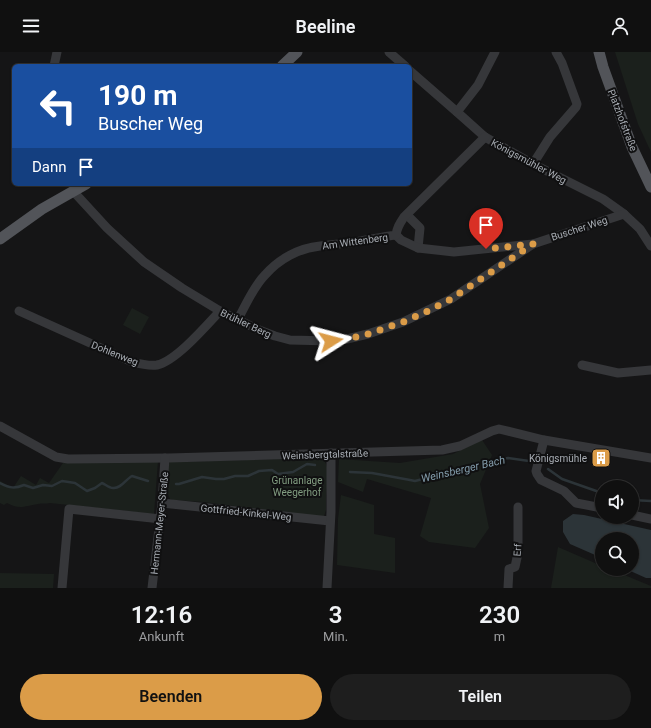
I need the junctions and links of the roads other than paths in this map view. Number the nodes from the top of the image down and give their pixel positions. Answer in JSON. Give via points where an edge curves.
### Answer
{"nodes":[{"id":1,"x":56,"y":52,"type":"edge"},
{"id":2,"x":297,"y":52,"type":"edge"},
{"id":3,"x":388,"y":52,"type":"edge"},
{"id":4,"x":495,"y":52,"type":"edge"},
{"id":5,"x":556,"y":52,"type":"edge"},
{"id":6,"x":599,"y":52,"type":"edge"},
{"id":7,"x":54,"y":64,"type":"edge"},
{"id":8,"x":284,"y":64,"type":"edge"},
{"id":9,"x":403,"y":64,"type":"edge"},
{"id":10,"x":412,"y":73,"type":"edge"},
{"id":11,"x":457,"y":112,"type":"junction"},
{"id":12,"x":485,"y":137,"type":"junction"},
{"id":13,"x":533,"y":164,"type":"junction"},
{"id":14,"x":81,"y":186,"type":"edge"},
{"id":15,"x":651,"y":187,"type":"edge"},
{"id":16,"x":624,"y":214,"type":"junction"},
{"id":17,"x":407,"y":215,"type":"junction"},
{"id":18,"x":396,"y":235,"type":"junction"},
{"id":19,"x":0,"y":239,"type":"edge"},
{"id":20,"x":533,"y":244,"type":"junction"},
{"id":21,"x":651,"y":246,"type":"edge"},
{"id":22,"x":418,"y":248,"type":"junction"},
{"id":23,"x":19,"y":311,"type":"dead end"},
{"id":24,"x":220,"y":311,"type":"junction"},
{"id":25,"x":238,"y":320,"type":"junction"},
{"id":26,"x":582,"y":365,"type":"dead end"},
{"id":27,"x":651,"y":370,"type":"edge"},
{"id":28,"x":0,"y":426,"type":"edge"},
{"id":29,"x":544,"y":440,"type":"junction"},
{"id":30,"x":331,"y":453,"type":"junction"},
{"id":31,"x":165,"y":458,"type":"junction"},
{"id":32,"x":651,"y":458,"type":"edge"},
{"id":33,"x":162,"y":503,"type":"junction"},
{"id":34,"x":518,"y":507,"type":"dead end"},
{"id":35,"x":595,"y":507,"type":"edge"},
{"id":36,"x":639,"y":516,"type":"edge"},
{"id":37,"x":160,"y":518,"type":"junction"},
{"id":38,"x":651,"y":519,"type":"edge"},
{"id":39,"x":330,"y":521,"type":"junction"},
{"id":40,"x":62,"y":588,"type":"edge"},
{"id":41,"x":152,"y":588,"type":"edge"},
{"id":42,"x":327,"y":588,"type":"edge"},
{"id":43,"x":508,"y":588,"type":"edge"}],
"edges":[{"from":1,"to":7,"type":"street"},
{"from":2,"to":8,"type":"main road"},
{"from":3,"to":9,"type":"street"},
{"from":4,"to":11,"type":"street","via":[[478,84]]},
{"from":5,"to":13,"type":"street","via":[[577,104],[550,137]]},
{"from":6,"to":15,"type":"main road","name":"Platzhofstraße","via":[[632,147]]},
{"from":10,"to":11,"type":"street","name":"Königsmühler Weg"},
{"from":11,"to":12,"type":"street","name":"Königsmühler Weg"},
{"from":12,"to":13,"type":"street","name":"Königsmühler Weg"},
{"from":12,"to":17,"type":"street","name":"Am Wittenberg"},
{"from":13,"to":16,"type":"street","name":"Königsmühler Weg","via":[[603,199]]},
{"from":14,"to":19,"type":"main road","via":[[42,209]]},
{"from":14,"to":24,"type":"street","name":"Brühler Berg","via":[[108,228],[144,262]]},
{"from":16,"to":20,"type":"street","name":"Buscher Weg"},
{"from":16,"to":21,"type":"street","name":"Königsmühler Weg","via":[[640,229]]},
{"from":17,"to":18,"type":"street","name":"Am Wittenberg","via":[[400,223]]},
{"from":17,"to":22,"type":"street","via":[[420,228]]},
{"from":18,"to":22,"type":"street","name":"Buscher Weg"},
{"from":18,"to":25,"type":"street","name":"Am Wittenberg","via":[[308,248],[288,256],[265,274]]},
{"from":20,"to":22,"type":"street","name":"Buscher Weg","via":[[454,252]]},
{"from":20,"to":25,"type":"street","name":"Brühler Berg","via":[[451,299],[403,322],[368,334],[331,341],[290,340]]},
{"from":23,"to":24,"type":"street","name":"Dohlenweg","via":[[132,362],[156,365],[174,357]]},
{"from":24,"to":25,"type":"street","name":"Brühler Berg"},
{"from":26,"to":27,"type":"street","via":[[618,373]]},
{"from":28,"to":31,"type":"street","name":"Weinsbergtalstraße","via":[[62,459]]},
{"from":29,"to":30,"type":"street","name":"Weinsbergtalstraße","via":[[500,429],[460,446],[442,450]]},
{"from":29,"to":32,"type":"street","name":"Weinsbergtalstraße"},
{"from":29,"to":35,"type":"street","via":[[536,474],[541,480],[564,491],[576,503]]},
{"from":30,"to":31,"type":"street","name":"Weinsbergtalstraße"},
{"from":30,"to":39,"type":"street"},
{"from":31,"to":33,"type":"street","name":"Hermann-Meyer-Straße"},
{"from":33,"to":37,"type":"street","name":"Hermann-Meyer-Straße"},
{"from":33,"to":39,"type":"street","name":"Gottfried-Kinkel-Weg"},
{"from":34,"to":43,"type":"street","name":"Erf","via":[[518,553],[515,567],[509,569]]},
{"from":36,"to":38,"type":"street"},
{"from":37,"to":40,"type":"street","via":[[68,509]]},
{"from":37,"to":41,"type":"street","name":"Hermann-Meyer-Straße"},
{"from":39,"to":42,"type":"street"}]}
